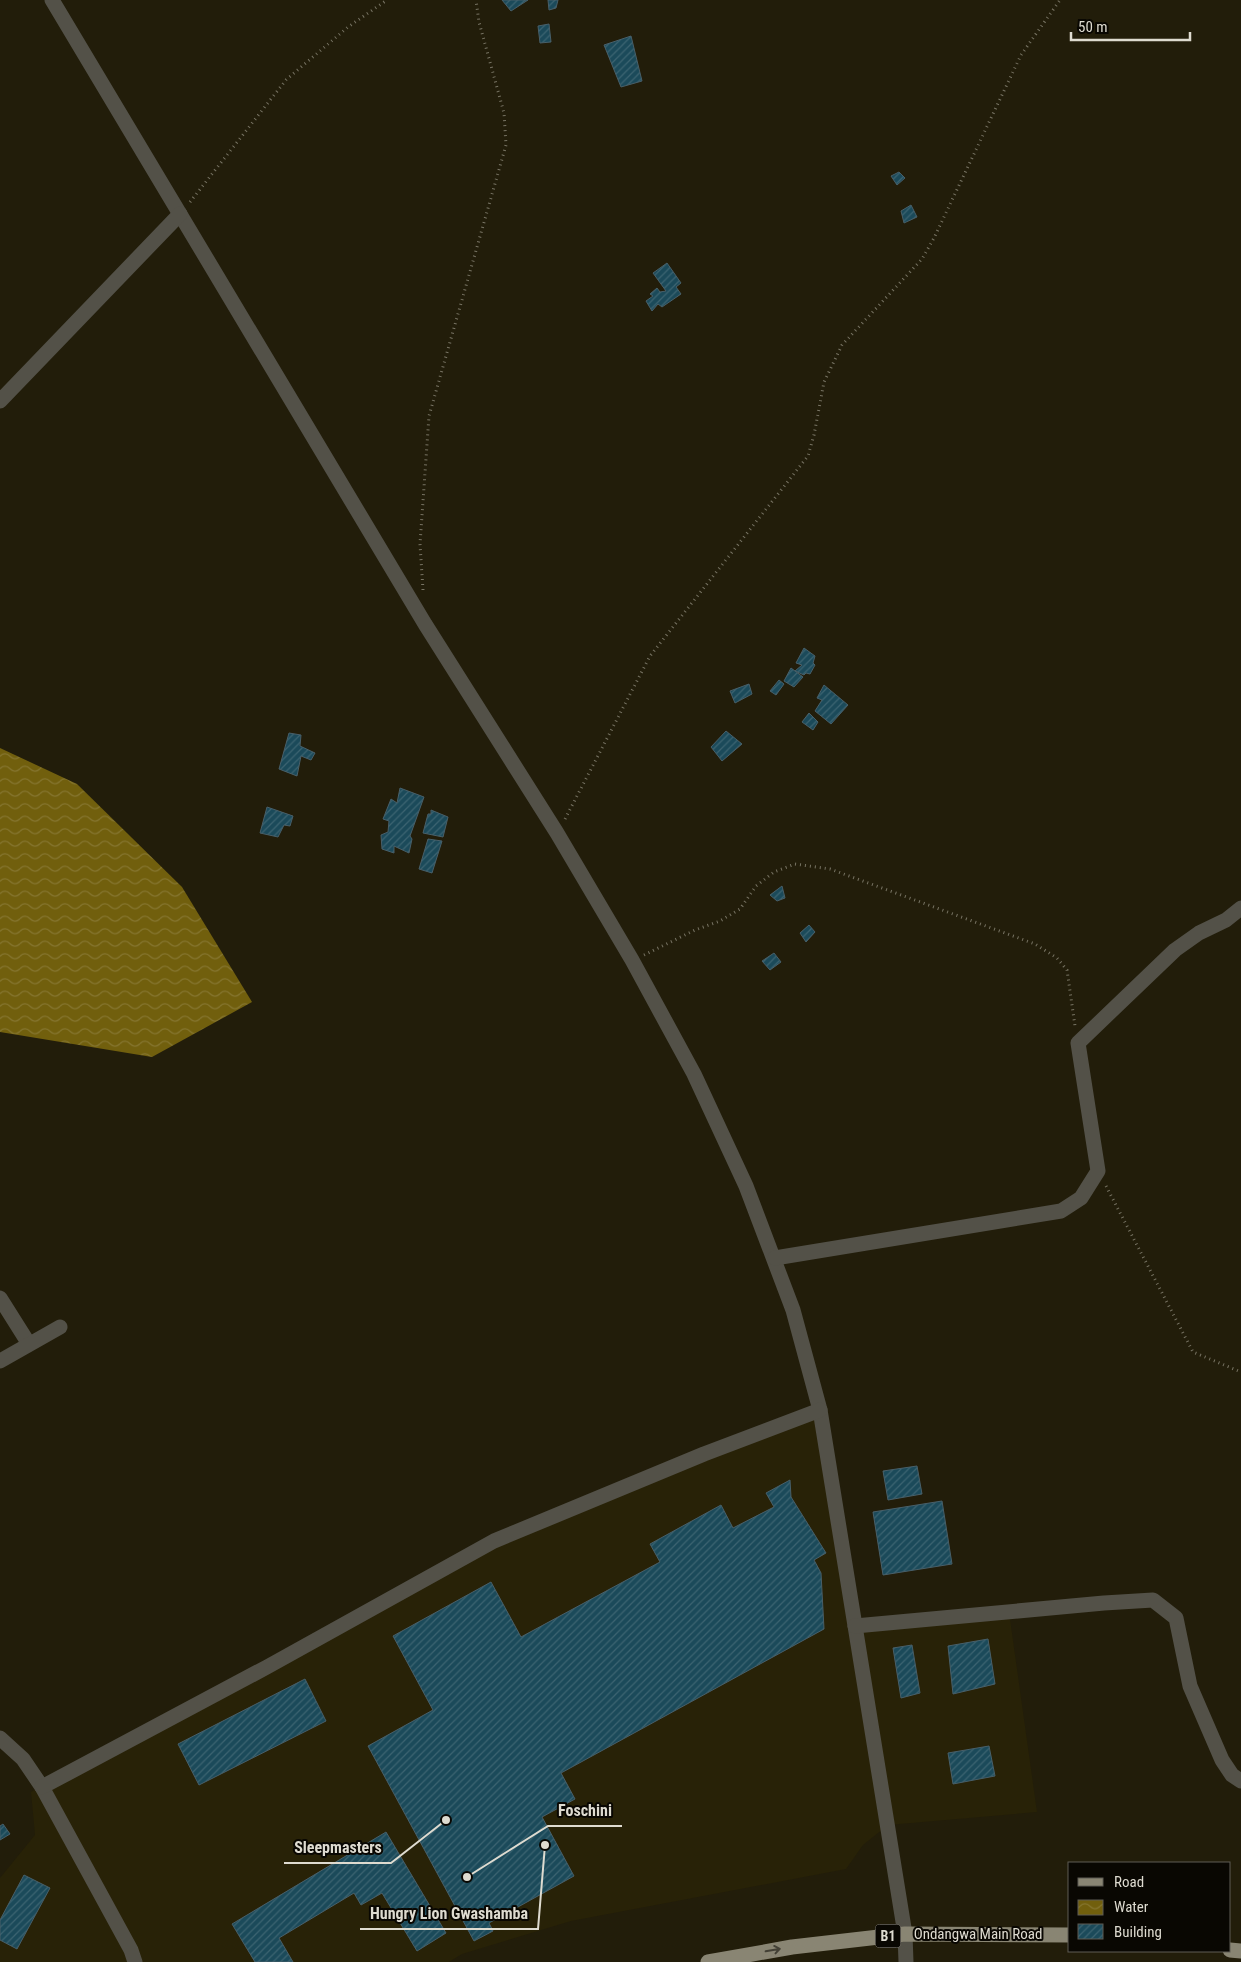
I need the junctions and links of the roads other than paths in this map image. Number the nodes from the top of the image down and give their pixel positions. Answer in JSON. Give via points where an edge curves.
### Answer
{"nodes":[{"id":1,"x":52,"y":0,"type":"edge"},
{"id":2,"x":180,"y":214,"type":"junction"},
{"id":3,"x":0,"y":401,"type":"edge"},
{"id":4,"x":1241,"y":908,"type":"edge"},
{"id":5,"x":775,"y":1258,"type":"junction"},
{"id":6,"x":0,"y":1298,"type":"edge"},
{"id":7,"x":60,"y":1327,"type":"dead end"},
{"id":8,"x":29,"y":1344,"type":"junction"},
{"id":9,"x":0,"y":1361,"type":"edge"},
{"id":10,"x":820,"y":1410,"type":"junction"},
{"id":11,"x":855,"y":1626,"type":"junction"},
{"id":12,"x":0,"y":1738,"type":"edge"},
{"id":13,"x":1241,"y":1782,"type":"edge"},
{"id":14,"x":42,"y":1787,"type":"junction"},
{"id":15,"x":905,"y":1934,"type":"junction"},
{"id":16,"x":1068,"y":1935,"type":"edge"},
{"id":17,"x":135,"y":1962,"type":"edge"},
{"id":18,"x":708,"y":1962,"type":"edge"},
{"id":19,"x":906,"y":1962,"type":"edge"}],
"edges":[{"from":1,"to":2,"type":"street"},
{"from":2,"to":3,"type":"street"},
{"from":2,"to":5,"type":"street","via":[[632,960],[694,1074]]},
{"from":4,"to":5,"type":"street","via":[[1174,950],[1078,1043],[1098,1170],[1081,1198],[1061,1211]]},
{"from":5,"to":10,"type":"street"},
{"from":6,"to":8,"type":"street"},
{"from":7,"to":8,"type":"street"},
{"from":8,"to":9,"type":"street"},
{"from":10,"to":11,"type":"street"},
{"from":10,"to":14,"type":"street","via":[[494,1541],[276,1663]]},
{"from":11,"to":13,"type":"street","via":[[1153,1600],[1176,1618],[1190,1686],[1222,1760]]},
{"from":11,"to":15,"type":"street"},
{"from":12,"to":14,"type":"street","via":[[23,1759]]},
{"from":14,"to":17,"type":"street"},
{"from":15,"to":16,"type":"main road","name":"Ondangwa Main Road","number":"B1"},
{"from":18,"to":15,"type":"main road","name":"Ondangwa Main Road","number":"B1","one_way":true,"via":[[792,1947]]},
{"from":15,"to":19,"type":"street"}]}
